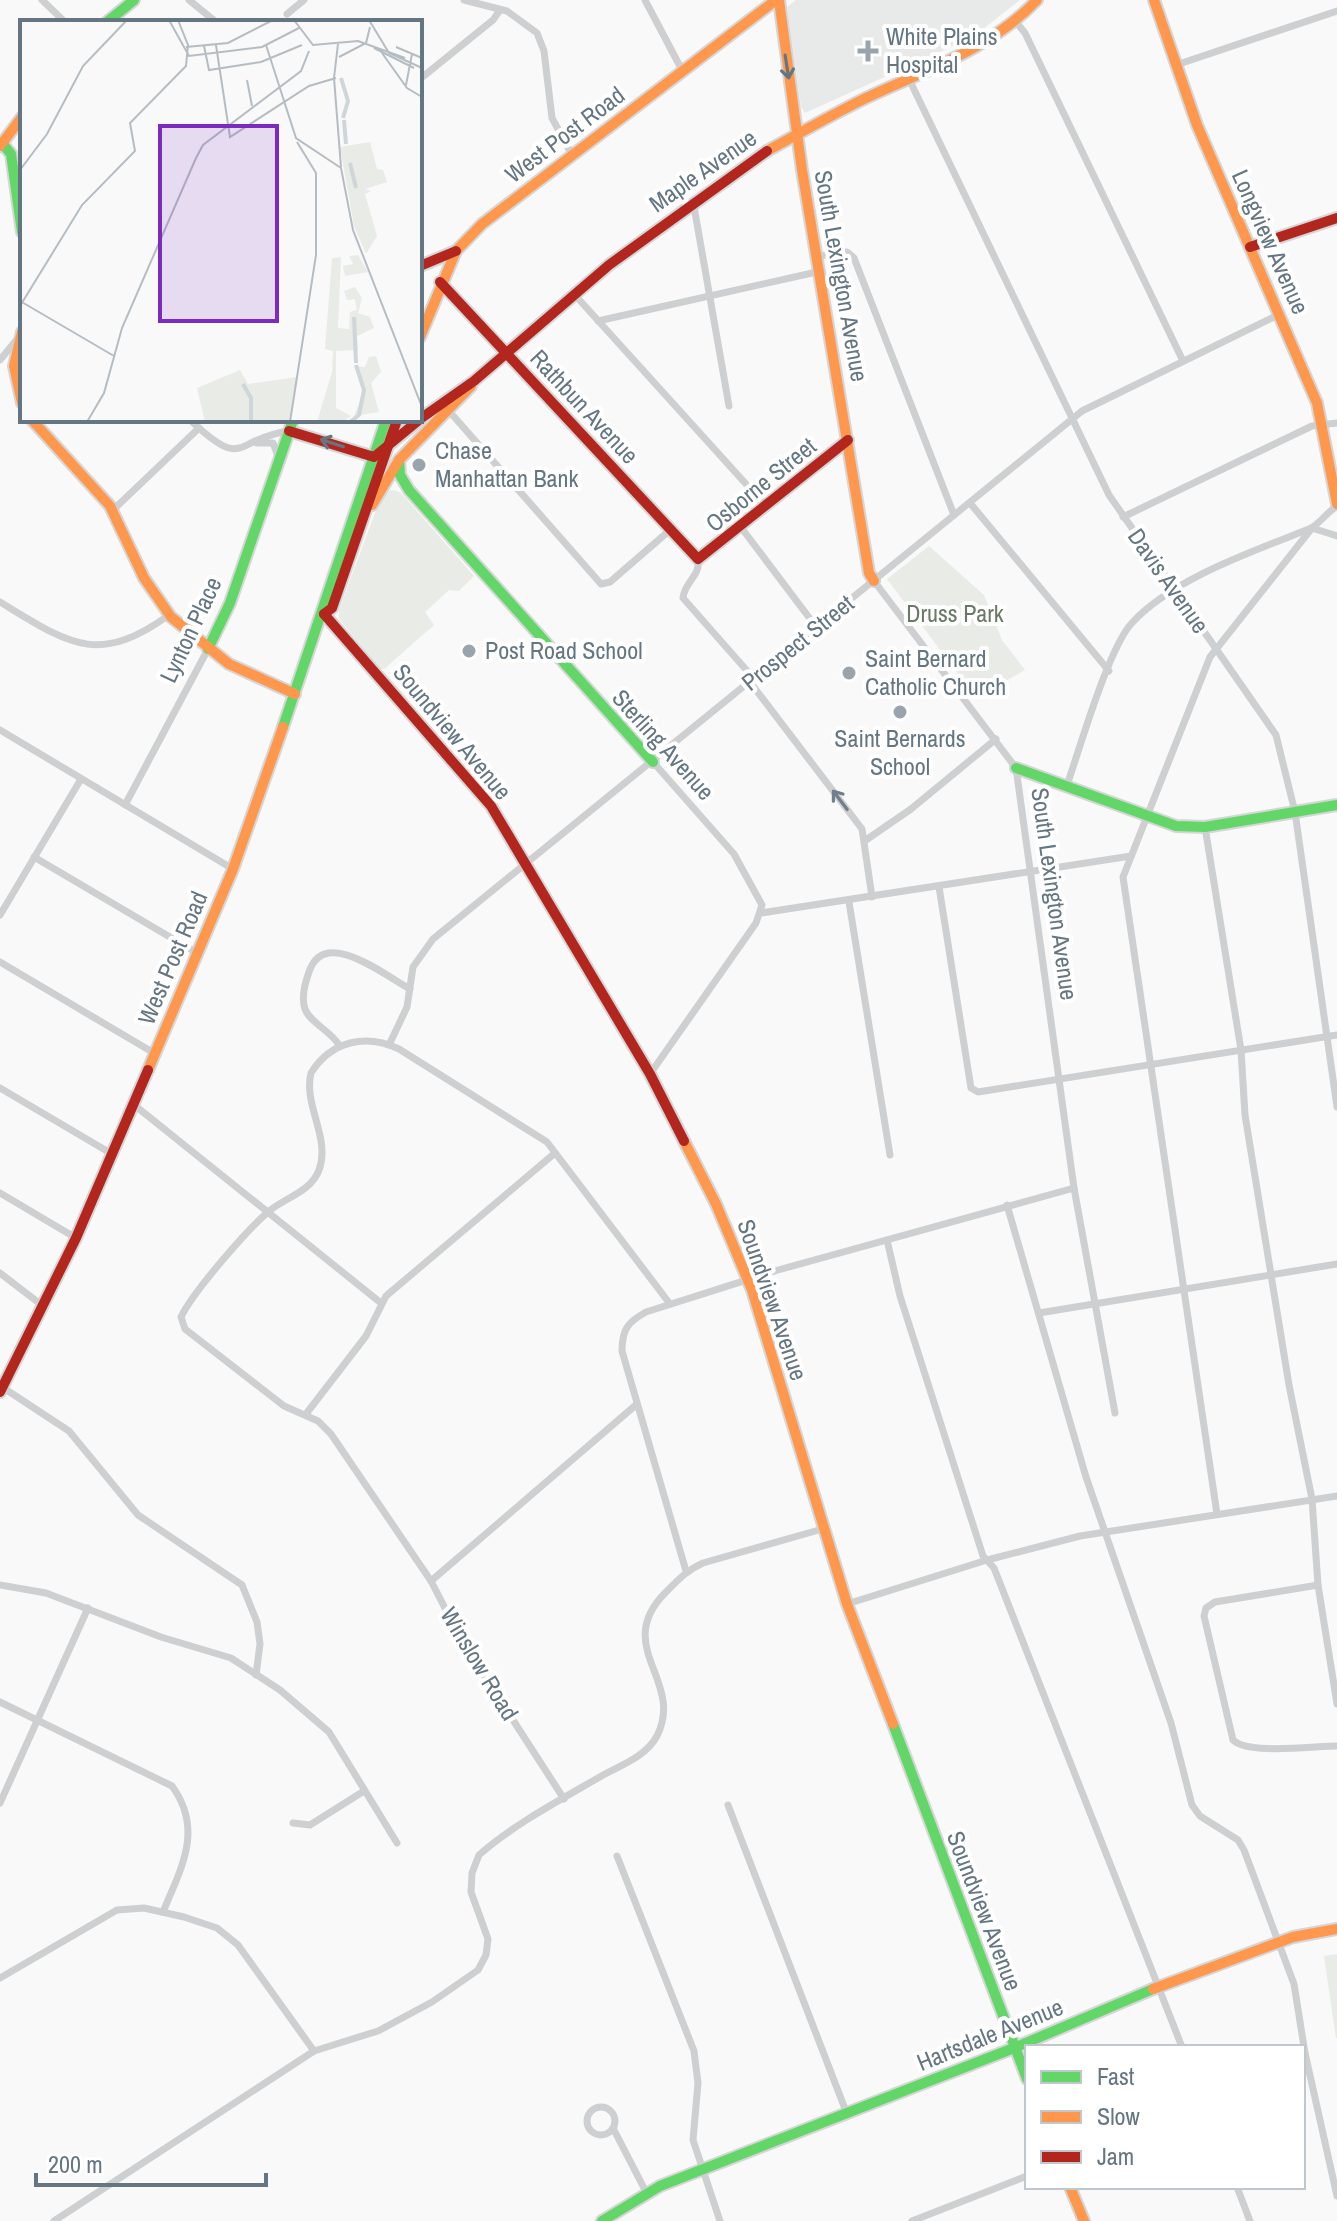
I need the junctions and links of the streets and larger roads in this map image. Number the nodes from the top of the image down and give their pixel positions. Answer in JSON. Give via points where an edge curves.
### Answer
{"nodes":[{"id":1,"x":42,"y":0,"type":"edge"},
{"id":2,"x":134,"y":0,"type":"edge"},
{"id":3,"x":189,"y":0,"type":"edge"},
{"id":4,"x":304,"y":0,"type":"edge"},
{"id":5,"x":464,"y":0,"type":"edge"},
{"id":6,"x":645,"y":0,"type":"edge"},
{"id":7,"x":777,"y":0,"type":"edge"},
{"id":8,"x":1037,"y":0,"type":"edge"},
{"id":9,"x":1154,"y":0,"type":"edge"},
{"id":10,"x":500,"y":10,"type":"junction"},
{"id":11,"x":1337,"y":11,"type":"edge"},
{"id":12,"x":287,"y":14,"type":"dead end"},
{"id":13,"x":63,"y":20,"type":"edge"},
{"id":14,"x":109,"y":20,"type":"edge"},
{"id":15,"x":214,"y":20,"type":"edge"},
{"id":16,"x":1016,"y":22,"type":"junction"},
{"id":17,"x":1176,"y":65,"type":"junction"},
{"id":18,"x":683,"y":72,"type":"junction"},
{"id":19,"x":422,"y":77,"type":"edge"},
{"id":20,"x":909,"y":79,"type":"junction"},
{"id":21,"x":20,"y":120,"type":"edge"},
{"id":22,"x":798,"y":133,"type":"junction"},
{"id":23,"x":1,"y":144,"type":"edge"},
{"id":24,"x":572,"y":155,"type":"junction"},
{"id":25,"x":693,"y":201,"type":"junction"},
{"id":26,"x":20,"y":218,"type":"edge"},
{"id":27,"x":1337,"y":218,"type":"edge"},
{"id":28,"x":1250,"y":247,"type":"junction"},
{"id":29,"x":456,"y":251,"type":"junction"},
{"id":30,"x":818,"y":256,"type":"junction"},
{"id":31,"x":422,"y":265,"type":"edge"},
{"id":32,"x":821,"y":271,"type":"junction"},
{"id":33,"x":440,"y":282,"type":"junction"},
{"id":34,"x":574,"y":294,"type":"junction"},
{"id":35,"x":711,"y":295,"type":"junction"},
{"id":36,"x":1280,"y":314,"type":"junction"},
{"id":37,"x":598,"y":321,"type":"junction"},
{"id":38,"x":422,"y":332,"type":"edge"},
{"id":39,"x":20,"y":335,"type":"edge"},
{"id":40,"x":20,"y":341,"type":"edge"},
{"id":41,"x":506,"y":353,"type":"junction"},
{"id":42,"x":0,"y":360,"type":"edge"},
{"id":43,"x":1183,"y":361,"type":"junction"},
{"id":44,"x":474,"y":381,"type":"junction"},
{"id":45,"x":20,"y":394,"type":"edge"},
{"id":46,"x":729,"y":406,"type":"dead end"},
{"id":47,"x":449,"y":411,"type":"junction"},
{"id":48,"x":422,"y":419,"type":"edge"},
{"id":49,"x":1072,"y":419,"type":"junction"},
{"id":50,"x":34,"y":422,"type":"edge"},
{"id":51,"x":192,"y":422,"type":"edge"},
{"id":52,"x":385,"y":422,"type":"edge"},
{"id":53,"x":396,"y":422,"type":"edge"},
{"id":54,"x":417,"y":422,"type":"edge"},
{"id":55,"x":1337,"y":423,"type":"edge"},
{"id":56,"x":1324,"y":424,"type":"junction"},
{"id":57,"x":291,"y":425,"type":"edge"},
{"id":58,"x":199,"y":428,"type":"junction"},
{"id":59,"x":848,"y":440,"type":"junction"},
{"id":60,"x":251,"y":445,"type":"junction"},
{"id":61,"x":388,"y":445,"type":"junction"},
{"id":62,"x":374,"y":457,"type":"junction"},
{"id":63,"x":399,"y":460,"type":"junction"},
{"id":64,"x":278,"y":463,"type":"junction"},
{"id":65,"x":380,"y":489,"type":"junction"},
{"id":66,"x":409,"y":490,"type":"junction"},
{"id":67,"x":970,"y":503,"type":"junction"},
{"id":68,"x":765,"y":505,"type":"junction"},
{"id":69,"x":1337,"y":505,"type":"edge"},
{"id":70,"x":113,"y":510,"type":"junction"},
{"id":71,"x":954,"y":515,"type":"junction"},
{"id":72,"x":1123,"y":517,"type":"junction"},
{"id":73,"x":740,"y":526,"type":"junction"},
{"id":74,"x":360,"y":528,"type":"junction"},
{"id":75,"x":1312,"y":528,"type":"junction"},
{"id":76,"x":670,"y":530,"type":"junction"},
{"id":77,"x":1337,"y":536,"type":"edge"},
{"id":78,"x":698,"y":559,"type":"junction"},
{"id":79,"x":874,"y":581,"type":"junction"},
{"id":80,"x":1175,"y":590,"type":"junction"},
{"id":81,"x":0,"y":602,"type":"edge"},
{"id":82,"x":324,"y":614,"type":"junction"},
{"id":83,"x":169,"y":615,"type":"junction"},
{"id":84,"x":817,"y":628,"type":"junction"},
{"id":85,"x":1215,"y":648,"type":"junction"},
{"id":86,"x":208,"y":649,"type":"junction"},
{"id":87,"x":1109,"y":671,"type":"junction"},
{"id":88,"x":751,"y":681,"type":"junction"},
{"id":89,"x":295,"y":694,"type":"junction"},
{"id":90,"x":0,"y":730,"type":"edge"},
{"id":91,"x":996,"y":739,"type":"junction"},
{"id":92,"x":653,"y":762,"type":"junction"},
{"id":93,"x":1016,"y":768,"type":"junction"},
{"id":94,"x":81,"y":779,"type":"junction"},
{"id":95,"x":1067,"y":785,"type":"junction"},
{"id":96,"x":125,"y":805,"type":"junction"},
{"id":97,"x":1337,"y":805,"type":"edge"},
{"id":98,"x":1295,"y":812,"type":"junction"},
{"id":99,"x":1148,"y":815,"type":"junction"},
{"id":100,"x":1205,"y":827,"type":"junction"},
{"id":101,"x":866,"y":840,"type":"junction"},
{"id":102,"x":1131,"y":856,"type":"junction"},
{"id":103,"x":34,"y":857,"type":"junction"},
{"id":104,"x":527,"y":865,"type":"junction"},
{"id":105,"x":233,"y":869,"type":"junction"},
{"id":106,"x":1029,"y":872,"type":"junction"},
{"id":107,"x":939,"y":887,"type":"junction"},
{"id":108,"x":872,"y":897,"type":"junction"},
{"id":109,"x":849,"y":902,"type":"junction"},
{"id":110,"x":761,"y":913,"type":"junction"},
{"id":111,"x":0,"y":915,"type":"edge"},
{"id":112,"x":197,"y":953,"type":"junction"},
{"id":113,"x":0,"y":962,"type":"edge"},
{"id":114,"x":410,"y":989,"type":"junction"},
{"id":115,"x":1337,"y":1035,"type":"edge"},
{"id":116,"x":1325,"y":1037,"type":"junction"},
{"id":117,"x":339,"y":1045,"type":"junction"},
{"id":118,"x":389,"y":1045,"type":"junction"},
{"id":119,"x":1241,"y":1050,"type":"junction"},
{"id":120,"x":154,"y":1053,"type":"junction"},
{"id":121,"x":1151,"y":1065,"type":"junction"},
{"id":122,"x":650,"y":1074,"type":"junction"},
{"id":123,"x":1061,"y":1079,"type":"junction"},
{"id":124,"x":0,"y":1088,"type":"edge"},
{"id":125,"x":133,"y":1104,"type":"junction"},
{"id":126,"x":1337,"y":1107,"type":"edge"},
{"id":127,"x":555,"y":1153,"type":"junction"},
{"id":128,"x":112,"y":1154,"type":"junction"},
{"id":129,"x":890,"y":1155,"type":"dead end"},
{"id":130,"x":1074,"y":1188,"type":"junction"},
{"id":131,"x":0,"y":1193,"type":"edge"},
{"id":132,"x":1007,"y":1205,"type":"junction"},
{"id":133,"x":267,"y":1212,"type":"junction"},
{"id":134,"x":76,"y":1238,"type":"junction"},
{"id":135,"x":887,"y":1240,"type":"junction"},
{"id":136,"x":1337,"y":1264,"type":"edge"},
{"id":137,"x":0,"y":1273,"type":"edge"},
{"id":138,"x":1273,"y":1275,"type":"junction"},
{"id":139,"x":748,"y":1280,"type":"junction"},
{"id":140,"x":1184,"y":1289,"type":"junction"},
{"id":141,"x":381,"y":1303,"type":"junction"},
{"id":142,"x":670,"y":1304,"type":"junction"},
{"id":143,"x":1094,"y":1304,"type":"junction"},
{"id":144,"x":42,"y":1308,"type":"junction"},
{"id":145,"x":1039,"y":1313,"type":"junction"},
{"id":146,"x":1,"y":1390,"type":"edge"},
{"id":147,"x":637,"y":1404,"type":"junction"},
{"id":148,"x":1115,"y":1413,"type":"dead end"},
{"id":149,"x":306,"y":1414,"type":"junction"},
{"id":150,"x":1337,"y":1496,"type":"edge"},
{"id":151,"x":1312,"y":1499,"type":"junction"},
{"id":152,"x":1217,"y":1514,"type":"junction"},
{"id":153,"x":826,"y":1528,"type":"junction"},
{"id":154,"x":1104,"y":1533,"type":"junction"},
{"id":155,"x":987,"y":1560,"type":"junction"},
{"id":156,"x":686,"y":1571,"type":"junction"},
{"id":157,"x":431,"y":1581,"type":"junction"},
{"id":158,"x":0,"y":1585,"type":"edge"},
{"id":159,"x":1318,"y":1585,"type":"junction"},
{"id":160,"x":847,"y":1604,"type":"junction"},
{"id":161,"x":88,"y":1608,"type":"junction"},
{"id":162,"x":256,"y":1675,"type":"junction"},
{"id":163,"x":0,"y":1702,"type":"edge"},
{"id":164,"x":1337,"y":1704,"type":"edge"},
{"id":165,"x":36,"y":1719,"type":"junction"},
{"id":166,"x":1337,"y":1746,"type":"edge"},
{"id":167,"x":364,"y":1791,"type":"junction"},
{"id":168,"x":564,"y":1799,"type":"junction"},
{"id":169,"x":0,"y":1803,"type":"edge"},
{"id":170,"x":728,"y":1805,"type":"dead end"},
{"id":171,"x":293,"y":1823,"type":"dead end"},
{"id":172,"x":397,"y":1843,"type":"dead end"},
{"id":173,"x":617,"y":1856,"type":"dead end"},
{"id":174,"x":163,"y":1912,"type":"junction"},
{"id":175,"x":1337,"y":1929,"type":"edge"},
{"id":176,"x":1278,"y":1942,"type":"junction"},
{"id":177,"x":0,"y":1978,"type":"edge"},
{"id":178,"x":1158,"y":1988,"type":"junction"},
{"id":179,"x":1181,"y":2045,"type":"edge"},
{"id":180,"x":1304,"y":2045,"type":"edge"},
{"id":181,"x":1014,"y":2048,"type":"junction"},
{"id":182,"x":314,"y":2051,"type":"junction"},
{"id":183,"x":1305,"y":2053,"type":"edge"},
{"id":184,"x":1025,"y":2074,"type":"edge"},
{"id":185,"x":847,"y":2114,"type":"junction"},
{"id":186,"x":613,"y":2128,"type":"dead end"},
{"id":187,"x":703,"y":2170,"type":"junction"},
{"id":188,"x":1025,"y":2177,"type":"edge"},
{"id":189,"x":1071,"y":2189,"type":"edge"},
{"id":190,"x":1238,"y":2189,"type":"edge"},
{"id":191,"x":646,"y":2192,"type":"junction"},
{"id":192,"x":1337,"y":2196,"type":"edge"},
{"id":193,"x":54,"y":2221,"type":"edge"},
{"id":194,"x":602,"y":2221,"type":"edge"},
{"id":195,"x":720,"y":2221,"type":"edge"},
{"id":196,"x":912,"y":2221,"type":"edge"},
{"id":197,"x":1084,"y":2221,"type":"edge"},
{"id":198,"x":1250,"y":2221,"type":"edge"}],
"edges":[{"from":1,"to":13,"type":"street"},
{"from":2,"to":14,"type":"street"},
{"from":3,"to":15,"type":"street"},
{"from":4,"to":12,"type":"street"},
{"from":5,"to":10,"type":"street"},
{"from":6,"to":18,"type":"street"},
{"from":7,"to":18,"type":"street","name":"West Post Road"},
{"from":7,"to":22,"type":"street","name":"South Lexington Avenue","one_way":true},
{"from":8,"to":16,"type":"street","name":"Maple Avenue"},
{"from":9,"to":17,"type":"street","name":"Longview Avenue"},
{"from":10,"to":19,"type":"street"},
{"from":10,"to":24,"type":"street","via":[[520,18],[542,41],[550,112]]},
{"from":11,"to":17,"type":"street"},
{"from":16,"to":20,"type":"street","name":"Maple Avenue","via":[[976,50]]},
{"from":16,"to":43,"type":"street"},
{"from":17,"to":28,"type":"street","name":"Longview Avenue"},
{"from":18,"to":24,"type":"street","name":"West Post Road"},
{"from":20,"to":22,"type":"street","name":"Maple Avenue"},
{"from":20,"to":49,"type":"street","name":"Davis Avenue"},
{"from":21,"to":23,"type":"street"},
{"from":22,"to":25,"type":"street","name":"Maple Avenue"},
{"from":22,"to":30,"type":"street","name":"South Lexington Avenue"},
{"from":23,"to":26,"type":"street","via":[[11,154]]},
{"from":24,"to":29,"type":"street","name":"West Post Road","via":[[494,214]]},
{"from":25,"to":34,"type":"street","name":"Maple Avenue"},
{"from":25,"to":35,"type":"street"},
{"from":27,"to":28,"type":"street"},
{"from":28,"to":36,"type":"street","name":"Longview Avenue"},
{"from":29,"to":31,"type":"street"},
{"from":29,"to":33,"type":"street","name":"West Post Road"},
{"from":30,"to":32,"type":"street","name":"South Lexington Avenue"},
{"from":30,"to":71,"type":"street","via":[[847,252],[854,258]]},
{"from":32,"to":35,"type":"street"},
{"from":32,"to":59,"type":"street","name":"South Lexington Avenue"},
{"from":33,"to":38,"type":"street","name":"West Post Road"},
{"from":33,"to":41,"type":"street","name":"Rathbun Avenue"},
{"from":34,"to":37,"type":"street"},
{"from":34,"to":41,"type":"street","name":"Maple Avenue"},
{"from":35,"to":37,"type":"street"},
{"from":35,"to":46,"type":"street"},
{"from":36,"to":43,"type":"street","name":"Prospect Street"},
{"from":36,"to":56,"type":"street","name":"Longview Avenue"},
{"from":37,"to":68,"type":"street"},
{"from":39,"to":42,"type":"street"},
{"from":40,"to":45,"type":"street","via":[[14,366]]},
{"from":41,"to":44,"type":"street","name":"Maple Avenue"},
{"from":41,"to":76,"type":"street","name":"Rathbun Avenue"},
{"from":43,"to":49,"type":"street","name":"Prospect Street"},
{"from":44,"to":47,"type":"street"},
{"from":44,"to":48,"type":"street","name":"Maple Avenue"},
{"from":47,"to":63,"type":"street"},
{"from":47,"to":76,"type":"street","via":[[601,584]]},
{"from":49,"to":67,"type":"street","name":"Prospect Street"},
{"from":49,"to":72,"type":"street","name":"Davis Avenue"},
{"from":50,"to":70,"type":"street"},
{"from":51,"to":58,"type":"street"},
{"from":52,"to":62,"type":"street","name":"West Post Road"},
{"from":53,"to":61,"type":"street","name":"West Post Road"},
{"from":54,"to":61,"type":"street","name":"Maple Avenue"},
{"from":55,"to":56,"type":"street"},
{"from":56,"to":69,"type":"street","name":"Longview Avenue"},
{"from":56,"to":72,"type":"street"},
{"from":57,"to":60,"type":"street"},
{"from":62,"to":57,"type":"street","one_way":true},
{"from":57,"to":64,"type":"street","name":"Lynton Place"},
{"from":58,"to":60,"type":"street","via":[[224,449]]},
{"from":58,"to":70,"type":"street"},
{"from":59,"to":68,"type":"street","name":"Osborne Street"},
{"from":59,"to":79,"type":"street","name":"South Lexington Avenue"},
{"from":60,"to":64,"type":"street","via":[[273,443]]},
{"from":61,"to":62,"type":"street","name":"Maple Avenue"},
{"from":61,"to":74,"type":"street","name":"West Post Road"},
{"from":62,"to":82,"type":"street","name":"West Post Road"},
{"from":63,"to":65,"type":"street"},
{"from":63,"to":66,"type":"street","name":"Sterling Avenue"},
{"from":64,"to":86,"type":"street","name":"Lynton Place","via":[[223,622]]},
{"from":65,"to":66,"type":"street","via":[[394,483]]},
{"from":65,"to":74,"type":"street"},
{"from":66,"to":92,"type":"street","name":"Sterling Avenue"},
{"from":67,"to":71,"type":"street","name":"Prospect Street"},
{"from":67,"to":87,"type":"street"},
{"from":68,"to":73,"type":"street","name":"Osborne Street"},
{"from":69,"to":75,"type":"street"},
{"from":70,"to":83,"type":"street","via":[[145,581]]},
{"from":71,"to":79,"type":"street","name":"Prospect Street"},
{"from":72,"to":80,"type":"street","name":"Davis Avenue"},
{"from":73,"to":78,"type":"street","name":"Osborne Street"},
{"from":73,"to":84,"type":"street"},
{"from":74,"to":82,"type":"street","name":"West Post Road","via":[[332,608]]},
{"from":75,"to":77,"type":"street"},
{"from":75,"to":80,"type":"street"},
{"from":75,"to":85,"type":"street"},
{"from":76,"to":78,"type":"street","name":"Rathbun Avenue"},
{"from":78,"to":88,"type":"street","via":[[683,598]]},
{"from":79,"to":84,"type":"street","name":"Prospect Street"},
{"from":79,"to":91,"type":"street","name":"South Lexington Avenue"},
{"from":80,"to":85,"type":"street","name":"Davis Avenue"},
{"from":80,"to":87,"type":"street","via":[[1132,623]]},
{"from":81,"to":83,"type":"street","via":[[68,643],[90,646],[123,642]]},
{"from":82,"to":89,"type":"street","name":"West Post Road"},
{"from":82,"to":104,"type":"street","name":"Soundview Avenue","via":[[470,779]]},
{"from":83,"to":86,"type":"street"},
{"from":84,"to":88,"type":"street","name":"Prospect Street"},
{"from":85,"to":98,"type":"street","name":"Davis Avenue","via":[[1276,735]]},
{"from":85,"to":99,"type":"street"},
{"from":86,"to":89,"type":"street"},
{"from":86,"to":96,"type":"street","name":"Lynton Place"},
{"from":87,"to":95,"type":"street"},
{"from":88,"to":92,"type":"street","name":"Prospect Street"},
{"from":101,"to":88,"type":"street","one_way":true},
{"from":89,"to":105,"type":"street","name":"West Post Road"},
{"from":90,"to":94,"type":"street"},
{"from":91,"to":93,"type":"street","name":"South Lexington Avenue"},
{"from":91,"to":101,"type":"street"},
{"from":92,"to":104,"type":"street","name":"Prospect Street"},
{"from":92,"to":110,"type":"street","name":"Sterling Avenue","via":[[734,854],[760,896]]},
{"from":93,"to":95,"type":"street"},
{"from":93,"to":106,"type":"street","name":"South Lexington Avenue"},
{"from":94,"to":96,"type":"street"},
{"from":94,"to":103,"type":"street"},
{"from":95,"to":99,"type":"street"},
{"from":96,"to":105,"type":"street"},
{"from":97,"to":98,"type":"street"},
{"from":98,"to":100,"type":"street"},
{"from":98,"to":116,"type":"street","name":"Davis Avenue"},
{"from":99,"to":100,"type":"street","via":[[1176,826]]},
{"from":99,"to":102,"type":"street"},
{"from":100,"to":119,"type":"street"},
{"from":101,"to":108,"type":"street"},
{"from":102,"to":106,"type":"street"},
{"from":102,"to":121,"type":"street","via":[[1123,886]]},
{"from":103,"to":111,"type":"street"},
{"from":103,"to":112,"type":"street"},
{"from":104,"to":114,"type":"street","name":"Prospect Street","via":[[425,946],[413,967]]},
{"from":104,"to":122,"type":"street","name":"Soundview Avenue"},
{"from":105,"to":112,"type":"street","name":"West Post Road"},
{"from":106,"to":107,"type":"street"},
{"from":106,"to":123,"type":"street","name":"South Lexington Avenue"},
{"from":107,"to":108,"type":"street"},
{"from":107,"to":123,"type":"street","via":[[971,1088],[991,1092]]},
{"from":108,"to":109,"type":"street"},
{"from":109,"to":110,"type":"street"},
{"from":109,"to":129,"type":"street"},
{"from":110,"to":122,"type":"street"},
{"from":112,"to":120,"type":"street","name":"West Post Road"},
{"from":113,"to":120,"type":"street"},
{"from":114,"to":117,"type":"street","via":[[343,952],[327,952],[313,961],[304,994],[307,1014]]},
{"from":114,"to":118,"type":"street","name":"Prospect Street"},
{"from":115,"to":116,"type":"street"},
{"from":116,"to":119,"type":"street"},
{"from":116,"to":126,"type":"street","name":"Davis Avenue"},
{"from":117,"to":118,"type":"street"},
{"from":117,"to":133,"type":"street","via":[[318,1063],[309,1080],[321,1167],[310,1184]]},
{"from":118,"to":127,"type":"street","via":[[530,1130]]},
{"from":119,"to":121,"type":"street"},
{"from":119,"to":138,"type":"street","via":[[1245,1115]]},
{"from":120,"to":125,"type":"street","name":"West Post Road"},
{"from":121,"to":123,"type":"street"},
{"from":121,"to":140,"type":"street"},
{"from":122,"to":139,"type":"street","name":"Soundview Avenue"},
{"from":123,"to":130,"type":"street","name":"South Lexington Avenue"},
{"from":124,"to":128,"type":"street"},
{"from":125,"to":128,"type":"street","name":"West Post Road"},
{"from":125,"to":133,"type":"street"},
{"from":127,"to":141,"type":"street"},
{"from":127,"to":142,"type":"street"},
{"from":128,"to":134,"type":"street","name":"West Post Road"},
{"from":130,"to":132,"type":"street"},
{"from":130,"to":143,"type":"street","name":"South Lexington Avenue"},
{"from":131,"to":134,"type":"street"},
{"from":132,"to":135,"type":"street"},
{"from":132,"to":145,"type":"street"},
{"from":133,"to":141,"type":"street"},
{"from":133,"to":149,"type":"street","name":"Winslow Road","via":[[188,1306],[181,1322],[284,1406]]},
{"from":134,"to":144,"type":"street","name":"West Post Road"},
{"from":135,"to":139,"type":"street"},
{"from":135,"to":155,"type":"street","via":[[943,1433]]},
{"from":136,"to":138,"type":"street"},
{"from":137,"to":144,"type":"street"},
{"from":138,"to":140,"type":"street"},
{"from":138,"to":151,"type":"street"},
{"from":139,"to":142,"type":"street"},
{"from":139,"to":153,"type":"street","name":"Soundview Avenue"},
{"from":140,"to":143,"type":"street"},
{"from":140,"to":152,"type":"street"},
{"from":141,"to":149,"type":"street","via":[[366,1336]]},
{"from":142,"to":147,"type":"street","via":[[646,1312],[623,1330],[622,1351]]},
{"from":143,"to":145,"type":"street"},
{"from":143,"to":148,"type":"street","name":"South Lexington Avenue"},
{"from":144,"to":146,"type":"street","name":"West Post Road"},
{"from":145,"to":154,"type":"street"},
{"from":146,"to":162,"type":"street","via":[[69,1431],[138,1515],[242,1585],[257,1622]]},
{"from":147,"to":156,"type":"street"},
{"from":147,"to":157,"type":"street"},
{"from":149,"to":157,"type":"street","name":"Winslow Road","via":[[331,1434]]},
{"from":150,"to":151,"type":"street"},
{"from":151,"to":152,"type":"street"},
{"from":151,"to":159,"type":"street"},
{"from":152,"to":154,"type":"street"},
{"from":153,"to":156,"type":"street"},
{"from":153,"to":160,"type":"street","name":"Soundview Avenue"},
{"from":154,"to":155,"type":"street"},
{"from":154,"to":176,"type":"street","via":[[1171,1723],[1192,1805],[1244,1850]]},
{"from":155,"to":160,"type":"street"},
{"from":155,"to":178,"type":"street"},
{"from":156,"to":168,"type":"street","via":[[651,1607],[644,1625],[663,1706],[656,1738],[627,1763]]},
{"from":157,"to":168,"type":"street","name":"Winslow Road","via":[[462,1641]]},
{"from":158,"to":161,"type":"street"},
{"from":159,"to":164,"type":"street"},
{"from":159,"to":166,"type":"street","via":[[1230,1598],[1206,1608],[1208,1636],[1233,1740],[1242,1746]]},
{"from":160,"to":181,"type":"street","name":"Soundview Avenue"},
{"from":161,"to":162,"type":"street","via":[[231,1658]]},
{"from":161,"to":165,"type":"street"},
{"from":162,"to":167,"type":"street","via":[[318,1719]]},
{"from":163,"to":165,"type":"street"},
{"from":165,"to":169,"type":"street"},
{"from":165,"to":174,"type":"street","via":[[152,1773],[177,1793],[187,1814],[189,1848]]},
{"from":167,"to":171,"type":"street","via":[[310,1825]]},
{"from":167,"to":172,"type":"street"},
{"from":168,"to":182,"type":"street","via":[[479,1855],[471,1892],[488,1939],[478,1970],[378,2031]]},
{"from":170,"to":185,"type":"street"},
{"from":173,"to":187,"type":"street","via":[[694,2051],[698,2083],[693,2140]]},
{"from":174,"to":177,"type":"street","via":[[117,1910]]},
{"from":174,"to":182,"type":"street","via":[[205,1922],[225,1933]]},
{"from":175,"to":176,"type":"street","name":"Hartsdale Avenue"},
{"from":176,"to":178,"type":"street","name":"Hartsdale Avenue"},
{"from":176,"to":180,"type":"street","via":[[1294,1984]]},
{"from":178,"to":179,"type":"street"},
{"from":178,"to":181,"type":"street","name":"Hartsdale Avenue"},
{"from":181,"to":184,"type":"street","name":"Soundview Avenue"},
{"from":181,"to":185,"type":"street","name":"Hartsdale Avenue"},
{"from":182,"to":193,"type":"street"},
{"from":183,"to":192,"type":"street"},
{"from":185,"to":187,"type":"street","name":"Hartsdale Avenue"},
{"from":186,"to":191,"type":"street"},
{"from":187,"to":191,"type":"street","name":"Hartsdale Avenue"},
{"from":187,"to":195,"type":"street"},
{"from":188,"to":196,"type":"street"},
{"from":189,"to":197,"type":"street"},
{"from":190,"to":198,"type":"street"},
{"from":191,"to":194,"type":"street","name":"Hartsdale Avenue"}]}
